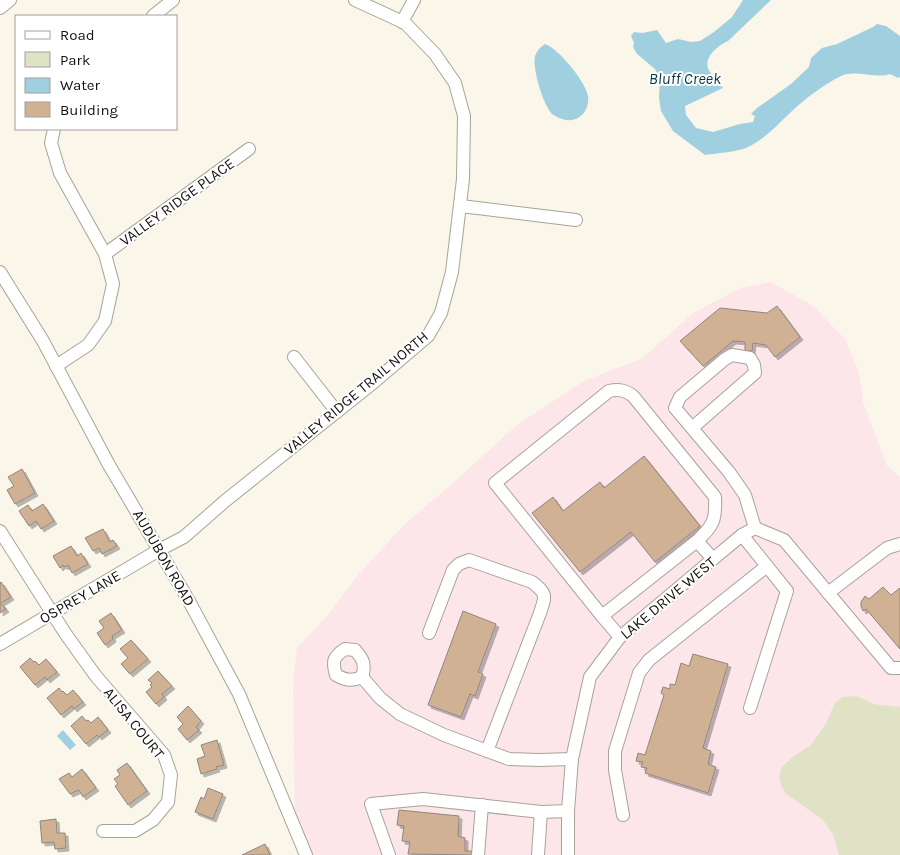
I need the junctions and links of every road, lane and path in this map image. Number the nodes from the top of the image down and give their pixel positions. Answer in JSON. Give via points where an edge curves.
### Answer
{"nodes":[{"id":1,"x":10,"y":0,"type":"edge"},
{"id":2,"x":173,"y":0,"type":"edge"},
{"id":3,"x":355,"y":0,"type":"edge"},
{"id":4,"x":414,"y":0,"type":"edge"},
{"id":5,"x":0,"y":8,"type":"edge"},
{"id":6,"x":154,"y":15,"type":"edge"},
{"id":7,"x":402,"y":22,"type":"junction"},
{"id":8,"x":54,"y":130,"type":"edge"},
{"id":9,"x":249,"y":149,"type":"dead end"},
{"id":10,"x":461,"y":206,"type":"junction"},
{"id":11,"x":576,"y":220,"type":"dead end"},
{"id":12,"x":105,"y":254,"type":"junction"},
{"id":13,"x":2,"y":281,"type":"edge"},
{"id":14,"x":294,"y":357,"type":"dead end"},
{"id":15,"x":56,"y":366,"type":"junction"},
{"id":16,"x":337,"y":412,"type":"junction"},
{"id":17,"x":692,"y":428,"type":"junction"},
{"id":18,"x":755,"y":528,"type":"junction"},
{"id":19,"x":0,"y":531,"type":"edge"},
{"id":20,"x":742,"y":536,"type":"junction"},
{"id":21,"x":698,"y":541,"type":"junction"},
{"id":22,"x":900,"y":544,"type":"edge"},
{"id":23,"x":159,"y":550,"type":"junction"},
{"id":24,"x":712,"y":560,"type":"junction"},
{"id":25,"x":767,"y":566,"type":"junction"},
{"id":26,"x":828,"y":594,"type":"junction"},
{"id":27,"x":52,"y":613,"type":"junction"},
{"id":28,"x":602,"y":616,"type":"junction"},
{"id":29,"x":429,"y":633,"type":"dead end"},
{"id":30,"x":620,"y":637,"type":"junction"},
{"id":31,"x":0,"y":644,"type":"edge"},
{"id":32,"x":900,"y":668,"type":"edge"},
{"id":33,"x":362,"y":677,"type":"dead end"},
{"id":34,"x":750,"y":708,"type":"dead end"},
{"id":35,"x":488,"y":751,"type":"junction"},
{"id":36,"x":572,"y":759,"type":"junction"},
{"id":37,"x":482,"y":805,"type":"junction"},
{"id":38,"x":568,"y":811,"type":"junction"},
{"id":39,"x":541,"y":812,"type":"junction"},
{"id":40,"x":623,"y":815,"type":"dead end"},
{"id":41,"x":103,"y":831,"type":"dead end"},
{"id":42,"x":306,"y":855,"type":"edge"},
{"id":43,"x":388,"y":855,"type":"edge"},
{"id":44,"x":478,"y":855,"type":"edge"},
{"id":45,"x":538,"y":855,"type":"edge"},
{"id":46,"x":568,"y":855,"type":"edge"}],
"edges":[{"from":1,"to":5,"type":"street"},
{"from":2,"to":6,"type":"street"},
{"from":3,"to":7,"type":"street","name":"VALLEY RIDGE TRAIL NORTH"},
{"from":4,"to":7,"type":"street"},
{"from":7,"to":10,"type":"street","name":"VALLEY RIDGE TRAIL NORTH","via":[[435,54],[455,83],[464,116]]},
{"from":8,"to":12,"type":"street","via":[[50,143],[60,173]]},
{"from":9,"to":12,"type":"street","name":"VALLEY RIDGE PLACE"},
{"from":10,"to":11,"type":"street"},
{"from":10,"to":16,"type":"street","name":"VALLEY RIDGE TRAIL NORTH","via":[[452,272],[441,313],[428,336]]},
{"from":12,"to":15,"type":"street","via":[[113,284],[105,321],[88,345]]},
{"from":13,"to":15,"type":"street","name":"AUDUBON ROAD"},
{"from":14,"to":16,"type":"street"},
{"from":15,"to":23,"type":"street","name":"AUDUBON ROAD"},
{"from":16,"to":23,"type":"street","name":"VALLEY RIDGE TRAIL NORTH","via":[[184,537]]},
{"from":17,"to":17,"type":"street","via":[[675,408],[680,397],[725,359],[732,356],[750,358],[755,373]]},
{"from":17,"to":18,"type":"street","via":[[730,472],[744,496]]},
{"from":18,"to":20,"type":"street","name":"LAKE DRIVE WEST"},
{"from":18,"to":26,"type":"street","via":[[784,540]]},
{"from":19,"to":27,"type":"street","name":"ALISA COURT"},
{"from":20,"to":24,"type":"street","name":"LAKE DRIVE WEST"},
{"from":20,"to":25,"type":"street"},
{"from":21,"to":24,"type":"street"},
{"from":21,"to":28,"type":"street"},
{"from":21,"to":28,"type":"street","via":[[714,520],[715,497],[633,396],[618,389],[609,392],[495,483]]},
{"from":22,"to":26,"type":"street","via":[[887,548]]},
{"from":23,"to":27,"type":"street","name":"OSPREY LANE"},
{"from":23,"to":42,"type":"street","name":"AUDUBON ROAD","via":[[239,694]]},
{"from":24,"to":30,"type":"street","name":"LAKE DRIVE WEST"},
{"from":25,"to":34,"type":"street","via":[[788,591]]},
{"from":25,"to":40,"type":"street","via":[[649,660],[639,673],[615,752]]},
{"from":26,"to":32,"type":"street","via":[[891,668]]},
{"from":27,"to":31,"type":"street","name":"OSPREY LANE"},
{"from":27,"to":41,"type":"street","name":"ALISA COURT","via":[[95,675],[164,754],[172,775],[168,802],[153,820],[136,831]]},
{"from":28,"to":30,"type":"street"},
{"from":29,"to":35,"type":"street","via":[[453,570],[469,560],[532,582],[545,598]]},
{"from":30,"to":36,"type":"street","name":"LAKE DRIVE WEST","via":[[590,677]]},
{"from":33,"to":35,"type":"street","via":[[400,714]]},
{"from":35,"to":36,"type":"street","via":[[509,759]]},
{"from":36,"to":38,"type":"street","name":"LAKE DRIVE WEST"},
{"from":37,"to":39,"type":"street"},
{"from":37,"to":43,"type":"street","via":[[423,799],[371,804]]},
{"from":37,"to":44,"type":"street"},
{"from":38,"to":39,"type":"street"},
{"from":38,"to":46,"type":"street","name":"LAKE DRIVE WEST"},
{"from":39,"to":45,"type":"street"}]}
